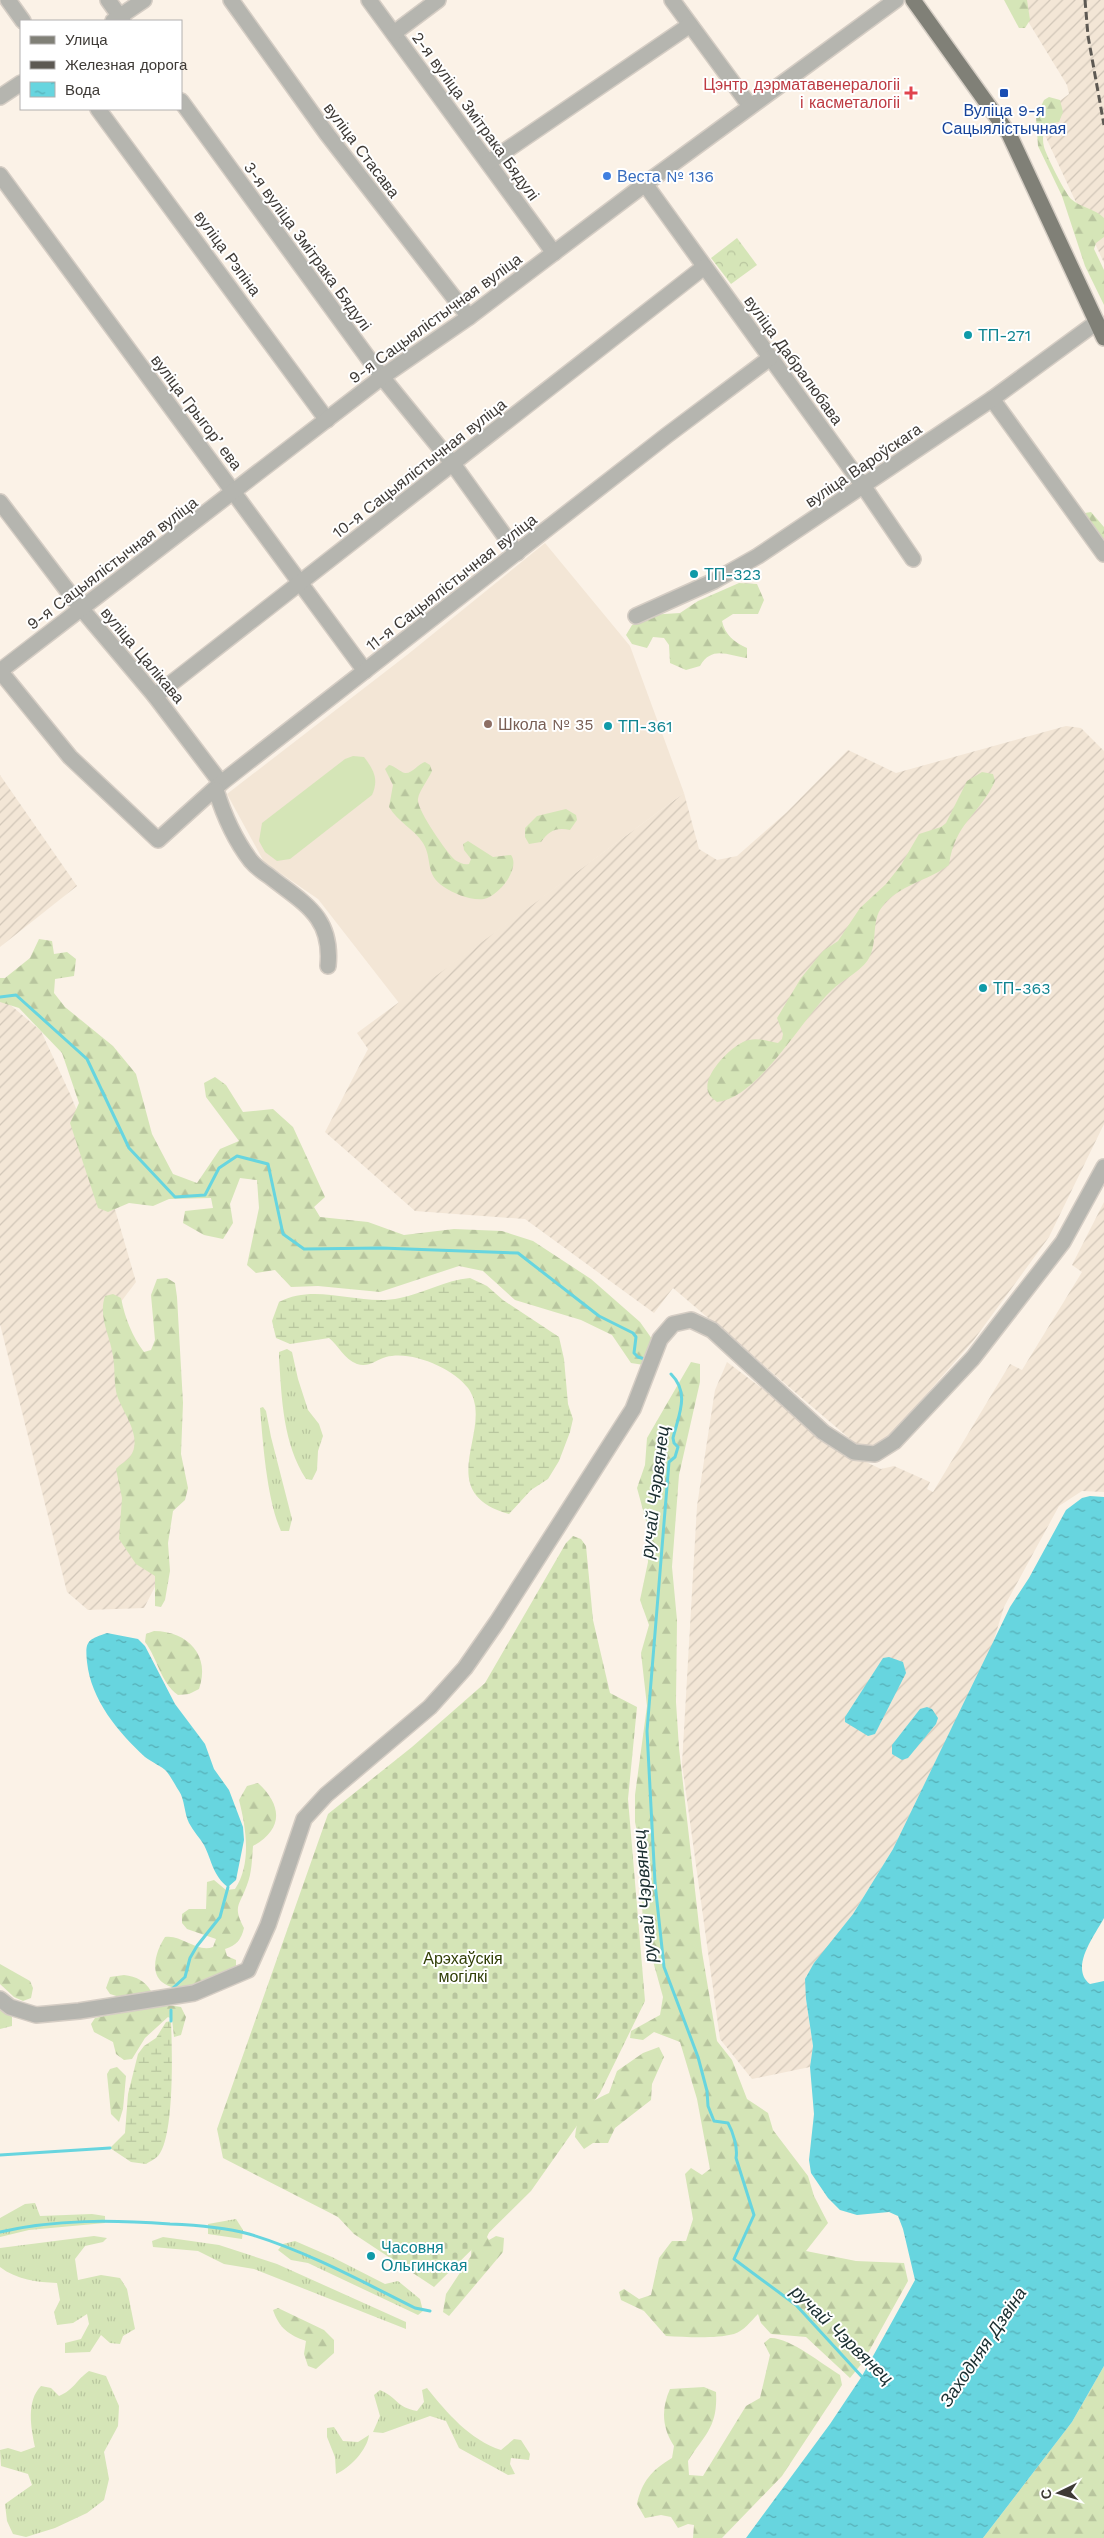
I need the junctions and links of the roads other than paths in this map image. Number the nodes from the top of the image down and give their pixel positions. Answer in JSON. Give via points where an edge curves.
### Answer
{"nodes":[{"id":1,"x":8,"y":0,"type":"edge"},
{"id":2,"x":108,"y":0,"type":"edge"},
{"id":3,"x":144,"y":0,"type":"edge"},
{"id":4,"x":231,"y":0,"type":"edge"},
{"id":5,"x":369,"y":0,"type":"edge"},
{"id":6,"x":438,"y":0,"type":"edge"},
{"id":7,"x":672,"y":0,"type":"edge"},
{"id":8,"x":896,"y":0,"type":"edge"},
{"id":9,"x":913,"y":0,"type":"edge"},
{"id":10,"x":23,"y":20,"type":"edge"},
{"id":11,"x":118,"y":20,"type":"edge"},
{"id":12,"x":690,"y":25,"type":"junction"},
{"id":13,"x":394,"y":33,"type":"junction"},
{"id":14,"x":20,"y":84,"type":"edge"},
{"id":15,"x":0,"y":97,"type":"edge"},
{"id":16,"x":182,"y":103,"type":"edge"},
{"id":17,"x":750,"y":106,"type":"junction"},
{"id":18,"x":99,"y":110,"type":"edge"},
{"id":19,"x":489,"y":162,"type":"junction"},
{"id":20,"x":0,"y":175,"type":"edge"},
{"id":21,"x":644,"y":184,"type":"junction"},
{"id":22,"x":554,"y":253,"type":"junction"},
{"id":23,"x":704,"y":266,"type":"junction"},
{"id":24,"x":469,"y":317,"type":"junction"},
{"id":25,"x":1097,"y":322,"type":"junction"},
{"id":26,"x":1104,"y":338,"type":"edge"},
{"id":27,"x":770,"y":358,"type":"junction"},
{"id":28,"x":382,"y":377,"type":"junction"},
{"id":29,"x":992,"y":400,"type":"junction"},
{"id":30,"x":327,"y":420,"type":"junction"},
{"id":31,"x":453,"y":464,"type":"junction"},
{"id":32,"x":864,"y":487,"type":"junction"},
{"id":33,"x":235,"y":492,"type":"junction"},
{"id":34,"x":0,"y":502,"type":"edge"},
{"id":35,"x":517,"y":553,"type":"junction"},
{"id":36,"x":1104,"y":554,"type":"edge"},
{"id":37,"x":913,"y":559,"type":"dead end"},
{"id":38,"x":301,"y":583,"type":"junction"},
{"id":39,"x":80,"y":607,"type":"junction"},
{"id":40,"x":636,"y":616,"type":"dead end"},
{"id":41,"x":0,"y":671,"type":"edge"},
{"id":42,"x":365,"y":671,"type":"junction"},
{"id":43,"x":155,"y":696,"type":"junction"},
{"id":44,"x":218,"y":787,"type":"junction"},
{"id":45,"x":328,"y":966,"type":"dead end"},
{"id":46,"x":1104,"y":1167,"type":"edge"},
{"id":47,"x":0,"y":1999,"type":"edge"}],
"edges":[{"from":1,"to":10,"type":"street"},
{"from":2,"to":11,"type":"street"},
{"from":3,"to":11,"type":"street"},
{"from":4,"to":24,"type":"street","name":"вуліца Стасава","via":[[327,134]]},
{"from":5,"to":13,"type":"street","name":"2-я вуліца Змітрака Бядулі"},
{"from":6,"to":13,"type":"street"},
{"from":7,"to":12,"type":"street"},
{"from":8,"to":17,"type":"street","name":"9-я Сацыялістычная вуліца"},
{"from":9,"to":25,"type":"main road","via":[[1009,134]]},
{"from":12,"to":17,"type":"street"},
{"from":12,"to":19,"type":"street"},
{"from":13,"to":19,"type":"street","name":"2-я вуліца Змітрака Бядулі"},
{"from":14,"to":15,"type":"street"},
{"from":16,"to":28,"type":"street","name":"3-я вуліца Змітрака Бядулі"},
{"from":17,"to":21,"type":"street","name":"9-я Сацыялістычная вуліца"},
{"from":18,"to":30,"type":"street","name":"вуліца Рэпіна"},
{"from":19,"to":22,"type":"street","name":"2-я вуліца Змітрака Бядулі"},
{"from":20,"to":33,"type":"street","name":"вуліца Грыгорʼева"},
{"from":21,"to":22,"type":"street","name":"9-я Сацыялістычная вуліца"},
{"from":21,"to":23,"type":"street","name":"вуліца Дабралюбава"},
{"from":22,"to":24,"type":"street","name":"9-я Сацыялістычная вуліца"},
{"from":23,"to":27,"type":"street","name":"вуліца Дабралюбава"},
{"from":23,"to":31,"type":"street","name":"10-я Сацыялістычная вуліца"},
{"from":24,"to":28,"type":"street","name":"9-я Сацыялістычная вуліца"},
{"from":25,"to":26,"type":"main road"},
{"from":25,"to":29,"type":"street","name":"вуліца Вароўскага"},
{"from":27,"to":32,"type":"street","name":"вуліца Дабралюбава"},
{"from":27,"to":35,"type":"street","name":"11-я Сацыялістычная вуліца"},
{"from":28,"to":30,"type":"street","name":"9-я Сацыялістычная вуліца"},
{"from":28,"to":31,"type":"street","name":"3-я вуліца Змітрака Бядулі"},
{"from":29,"to":32,"type":"street","name":"вуліца Вароўскага"},
{"from":29,"to":36,"type":"street"},
{"from":30,"to":33,"type":"street","name":"9-я Сацыялістычная вуліца"},
{"from":31,"to":35,"type":"street","name":"3-я вуліца Змітрака Бядулі"},
{"from":31,"to":38,"type":"street","name":"10-я Сацыялістычная вуліца"},
{"from":32,"to":37,"type":"street","name":"вуліца Дабралюбава"},
{"from":32,"to":40,"type":"street","name":"вуліца Вароўскага","via":[[714,582]]},
{"from":33,"to":38,"type":"street","name":"вуліца Грыгорʼева"},
{"from":33,"to":39,"type":"street","name":"9-я Сацыялістычная вуліца"},
{"from":34,"to":39,"type":"street","name":"вуліца Цалікава"},
{"from":35,"to":42,"type":"street","name":"11-я Сацыялістычная вуліца"},
{"from":38,"to":42,"type":"street","name":"вуліца Грыгорʼева"},
{"from":38,"to":43,"type":"street","name":"10-я Сацыялістычная вуліца"},
{"from":39,"to":41,"type":"street","name":"9-я Сацыялістычная вуліца"},
{"from":39,"to":43,"type":"street","name":"вуліца Цалікава"},
{"from":41,"to":44,"type":"street","name":"11-я Сацыялістычная вуліца","via":[[70,757],[158,840]]},
{"from":42,"to":44,"type":"street","name":"11-я Сацыялістычная вуліца"},
{"from":43,"to":44,"type":"street","name":"вуліца Цалікава"},
{"from":44,"to":45,"type":"street","name":"вуліца Цалікава","via":[[226,822],[252,863],[311,910],[327,932]]},
{"from":46,"to":47,"type":"street","via":[[1064,1242],[973,1358],[894,1442],[874,1454],[854,1452],[823,1432],[712,1330],[690,1320],[674,1324],[660,1339],[633,1409],[465,1668],[430,1707],[326,1795],[304,1819],[268,1925],[248,1970],[194,1993],[79,2011],[36,2015]]}]}
